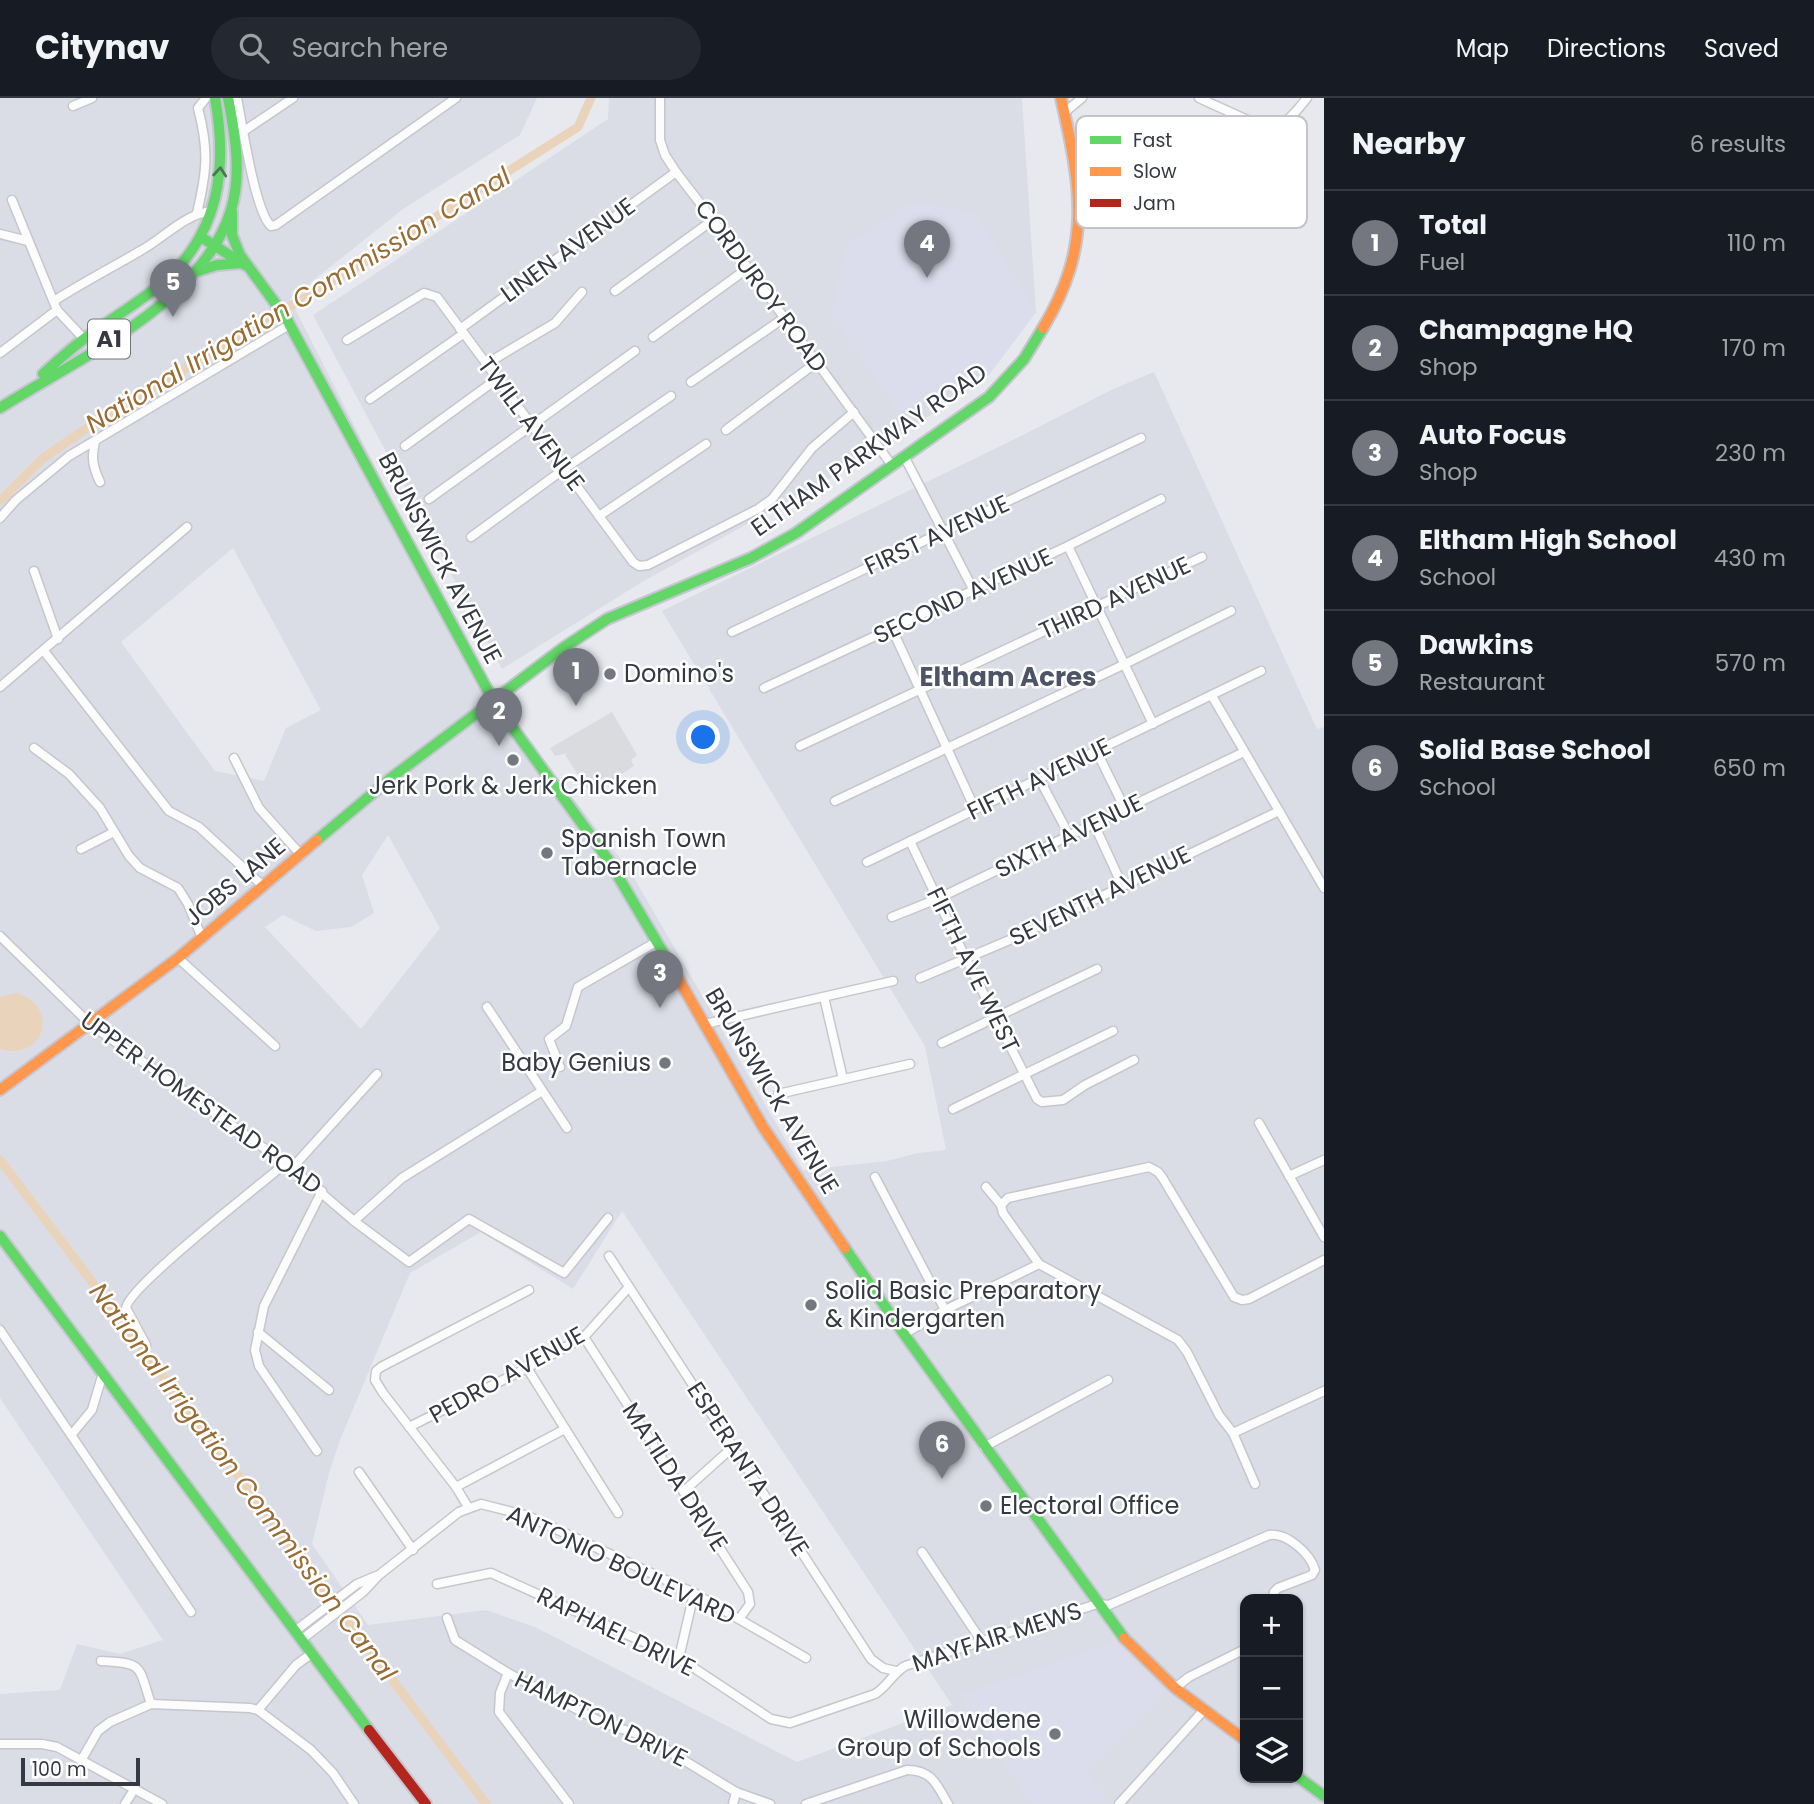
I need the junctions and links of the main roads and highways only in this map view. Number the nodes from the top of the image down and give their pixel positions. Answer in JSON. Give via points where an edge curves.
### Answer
{"nodes":[{"id":1,"x":215,"y":98,"type":"edge"},
{"id":2,"x":228,"y":98,"type":"edge"},
{"id":3,"x":1061,"y":98,"type":"edge"},
{"id":4,"x":1076,"y":166,"type":"edge"},
{"id":5,"x":232,"y":209,"type":"junction"},
{"id":6,"x":1078,"y":228,"type":"edge"},
{"id":7,"x":201,"y":237,"type":"junction"},
{"id":8,"x":215,"y":248,"type":"junction"},
{"id":9,"x":244,"y":265,"type":"junction"},
{"id":10,"x":196,"y":272,"type":"junction"},
{"id":11,"x":16,"y":397,"type":"junction"},
{"id":12,"x":0,"y":408,"type":"edge"},
{"id":13,"x":494,"y":702,"type":"junction"},
{"id":14,"x":0,"y":1090,"type":"edge"},
{"id":15,"x":0,"y":1236,"type":"edge"},
{"id":16,"x":1240,"y":1737,"type":"edge"},
{"id":17,"x":1303,"y":1781,"type":"edge"},
{"id":18,"x":1324,"y":1796,"type":"edge"},
{"id":19,"x":426,"y":1804,"type":"edge"}],
"edges":[{"from":7,"to":1,"type":"main road","number":"A1","one_way":true,"via":[[218,187],[222,141]]},
{"from":2,"to":5,"type":"main road","number":"A1","via":[[237,145]]},
{"from":3,"to":4,"type":"main road","name":"ELTHAM PARKWAY ROAD"},
{"from":5,"to":8,"type":"main road","number":"A1"},
{"from":5,"to":9,"type":"main road","name":"BRUNSWICK AVENUE","via":[[232,235]]},
{"from":6,"to":13,"type":"main road","name":"ELTHAM PARKWAY ROAD","via":[[1071,270],[1059,301],[1024,359],[989,397],[796,533],[751,558],[607,619]]},
{"from":7,"to":8,"type":"main road","name":"BRUNSWICK AVENUE"},
{"from":7,"to":11,"type":"main road","number":"A1","via":[[170,275]]},
{"from":8,"to":9,"type":"main road","name":"BRUNSWICK AVENUE"},
{"from":8,"to":10,"type":"main road","number":"A1"},
{"from":9,"to":10,"type":"main road","via":[[217,265]]},
{"from":9,"to":13,"type":"main road","name":"BRUNSWICK AVENUE","via":[[288,322]]},
{"from":10,"to":11,"type":"main road","number":"A1","via":[[165,301]]},
{"from":11,"to":12,"type":"main road","number":"A1"},
{"from":13,"to":14,"type":"main road","name":"JOBS LANE","via":[[391,778],[178,958]]},
{"from":13,"to":16,"type":"main road","name":"BRUNSWICK AVENUE","via":[[609,861],[763,1128],[1097,1604],[1129,1645],[1175,1688]]},
{"from":15,"to":19,"type":"main road"},
{"from":17,"to":18,"type":"main road"}]}
